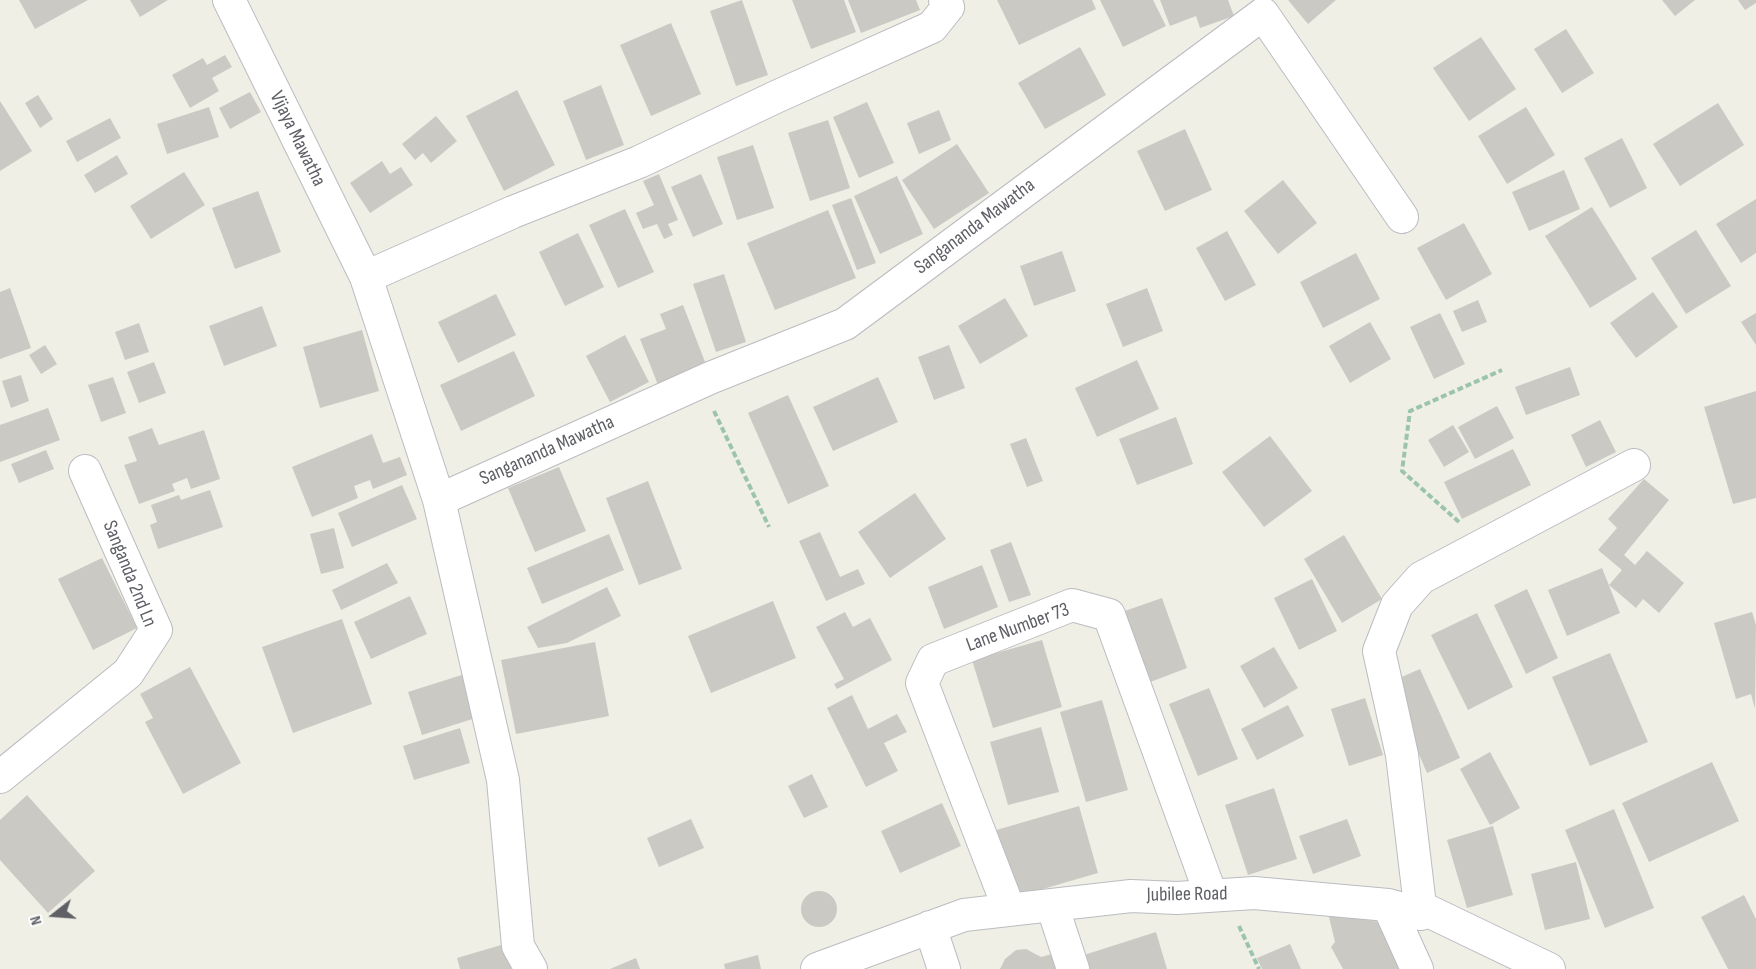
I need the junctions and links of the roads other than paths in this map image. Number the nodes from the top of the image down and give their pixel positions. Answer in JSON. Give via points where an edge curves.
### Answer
{"nodes":[{"id":1,"x":228,"y":0,"type":"edge"},
{"id":2,"x":945,"y":0,"type":"edge"},
{"id":3,"x":1258,"y":7,"type":"edge"},
{"id":4,"x":1402,"y":218,"type":"dead end"},
{"id":5,"x":366,"y":277,"type":"junction"},
{"id":6,"x":1634,"y":465,"type":"dead end"},
{"id":7,"x":85,"y":471,"type":"dead end"},
{"id":8,"x":439,"y":500,"type":"junction"},
{"id":9,"x":0,"y":777,"type":"edge"},
{"id":10,"x":1218,"y":895,"type":"junction"},
{"id":11,"x":1052,"y":905,"type":"junction"},
{"id":12,"x":1388,"y":905,"type":"junction"},
{"id":13,"x":1008,"y":909,"type":"junction"},
{"id":14,"x":1421,"y":914,"type":"junction"},
{"id":15,"x":930,"y":927,"type":"junction"},
{"id":16,"x":531,"y":969,"type":"edge"},
{"id":17,"x":817,"y":969,"type":"edge"},
{"id":18,"x":944,"y":969,"type":"edge"},
{"id":19,"x":1073,"y":969,"type":"edge"},
{"id":20,"x":1417,"y":969,"type":"edge"},
{"id":21,"x":1549,"y":969,"type":"edge"}],
"edges":[{"from":1,"to":5,"type":"street","name":"Vijaya Mawatha"},
{"from":2,"to":5,"type":"street","via":[[948,7],[932,27],[639,162]]},
{"from":3,"to":4,"type":"street","name":"Sangananda Mawatha"},
{"from":3,"to":8,"type":"street","name":"Sangananda Mawatha","via":[[845,324],[701,383]]},
{"from":5,"to":8,"type":"street"},
{"from":6,"to":14,"type":"street","via":[[1421,578],[1397,605],[1379,651],[1402,755]]},
{"from":7,"to":9,"type":"street","name":"Sanganda 2nd Ln","via":[[156,630],[128,673]]},
{"from":8,"to":16,"type":"street","via":[[503,780],[518,946]]},
{"from":10,"to":11,"type":"street","name":"Jubilee Road","via":[[1131,896]]},
{"from":10,"to":12,"type":"street","name":"Jubilee Road","via":[[1254,893]]},
{"from":10,"to":13,"type":"street","name":"Lane Number 73","via":[[1109,615],[1072,606],[933,660],[922,683]]},
{"from":11,"to":13,"type":"street","name":"Jubilee Road"},
{"from":11,"to":19,"type":"street"},
{"from":12,"to":14,"type":"street","name":"Jubilee Road"},
{"from":12,"to":20,"type":"street"},
{"from":13,"to":15,"type":"street","name":"Jubilee Road","via":[[964,915]]},
{"from":14,"to":21,"type":"street","name":"Jubilee Road","via":[[1424,909]]},
{"from":15,"to":17,"type":"street","name":"Jubilee Road"},
{"from":15,"to":18,"type":"street"}]}
